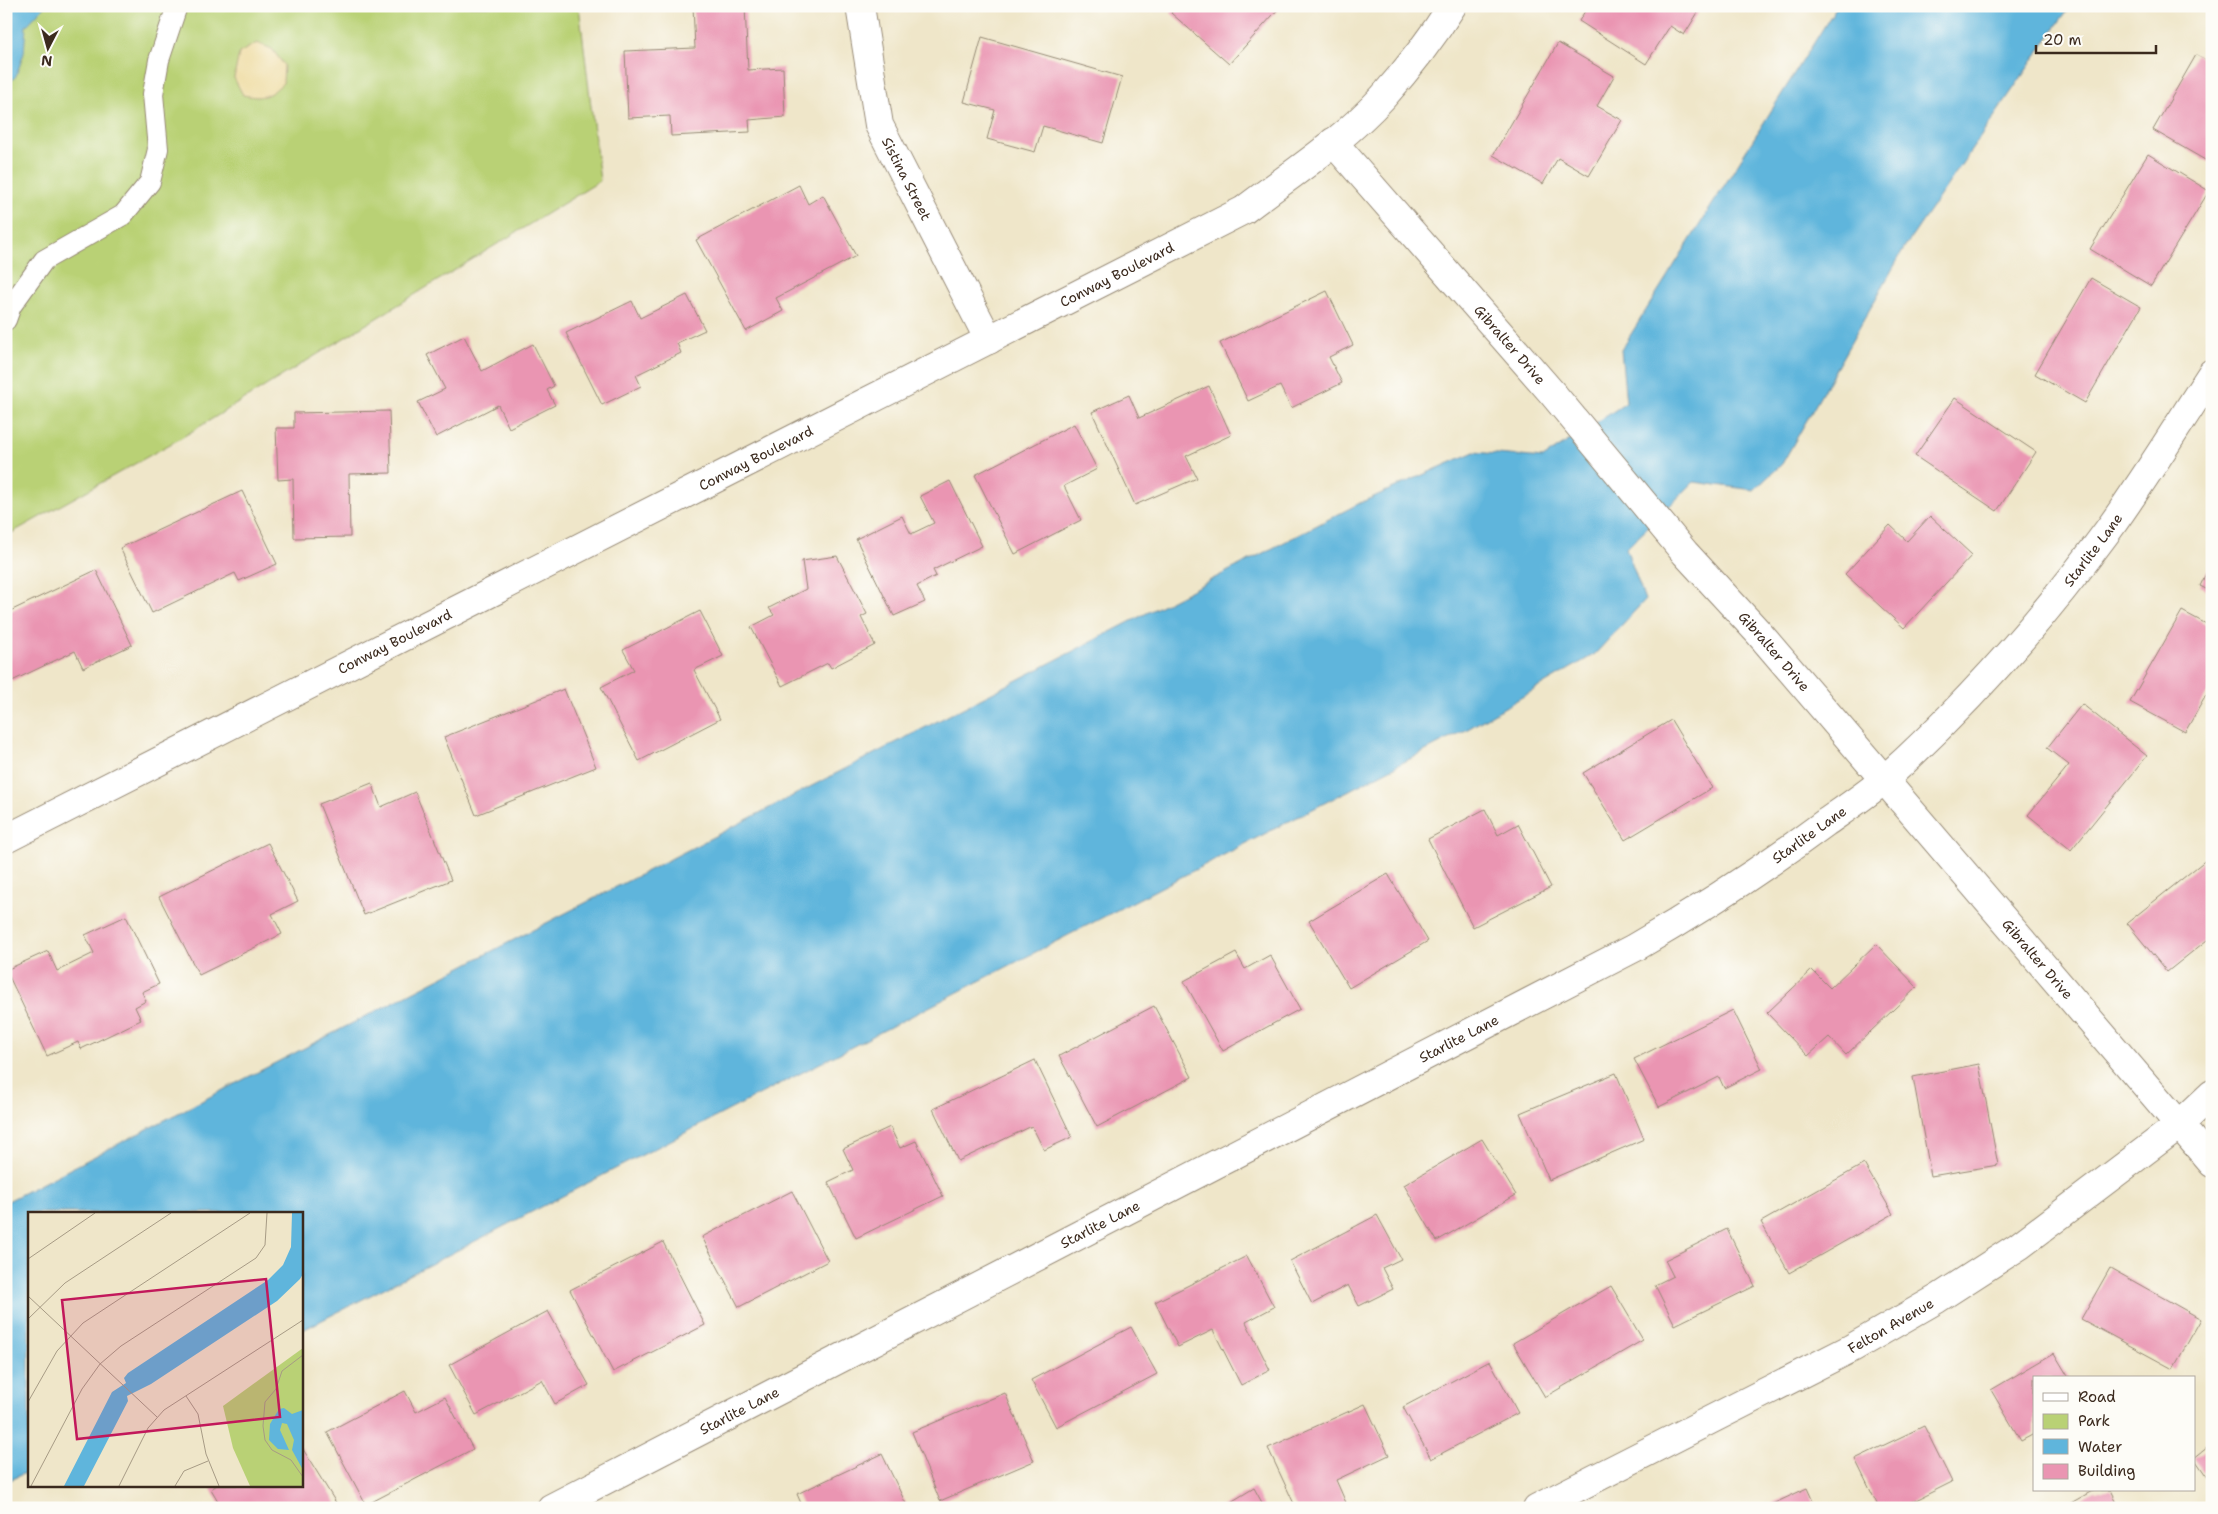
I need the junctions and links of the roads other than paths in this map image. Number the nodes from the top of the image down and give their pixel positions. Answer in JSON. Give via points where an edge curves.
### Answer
{"nodes":[{"id":1,"x":177,"y":6,"type":"edge"},
{"id":2,"x":860,"y":6,"type":"edge"},
{"id":3,"x":1452,"y":6,"type":"edge"},
{"id":4,"x":1333,"y":142,"type":"junction"},
{"id":5,"x":6,"y":320,"type":"edge"},
{"id":6,"x":989,"y":340,"type":"junction"},
{"id":7,"x":2212,"y":373,"type":"edge"},
{"id":8,"x":1884,"y":780,"type":"junction"},
{"id":9,"x":6,"y":840,"type":"edge"},
{"id":10,"x":2212,"y":1094,"type":"edge"},
{"id":11,"x":2179,"y":1125,"type":"junction"},
{"id":12,"x":2212,"y":1163,"type":"edge"},
{"id":13,"x":551,"y":1508,"type":"edge"},
{"id":14,"x":1537,"y":1508,"type":"edge"}],
"edges":[{"from":1,"to":5,"type":"lane","via":[[159,60],[153,94],[158,149],[150,182],[123,216],[44,260],[11,306]]},
{"from":2,"to":6,"type":"street","name":"Sistina Street","via":[[879,125]]},
{"from":3,"to":4,"type":"street","name":"Conway Boulevard","via":[[1438,29],[1382,98]]},
{"from":4,"to":6,"type":"street","name":"Conway Boulevard","via":[[1244,210]]},
{"from":4,"to":8,"type":"street","name":"Gibralter Drive"},
{"from":6,"to":9,"type":"street","name":"Conway Boulevard"},
{"from":7,"to":8,"type":"street","name":"Starlite Lane","via":[[2110,527],[2066,586],[1974,691]]},
{"from":8,"to":11,"type":"street","name":"Gibralter Drive"},
{"from":8,"to":13,"type":"street","name":"Starlite Lane","via":[[1760,871],[1634,948]]},
{"from":10,"to":11,"type":"street","name":"Felton Avenue"},
{"from":11,"to":12,"type":"street","name":"Gibralter Drive"},
{"from":11,"to":14,"type":"street","name":"Felton Avenue","via":[[2019,1246],[1937,1299],[1852,1348]]}]}
